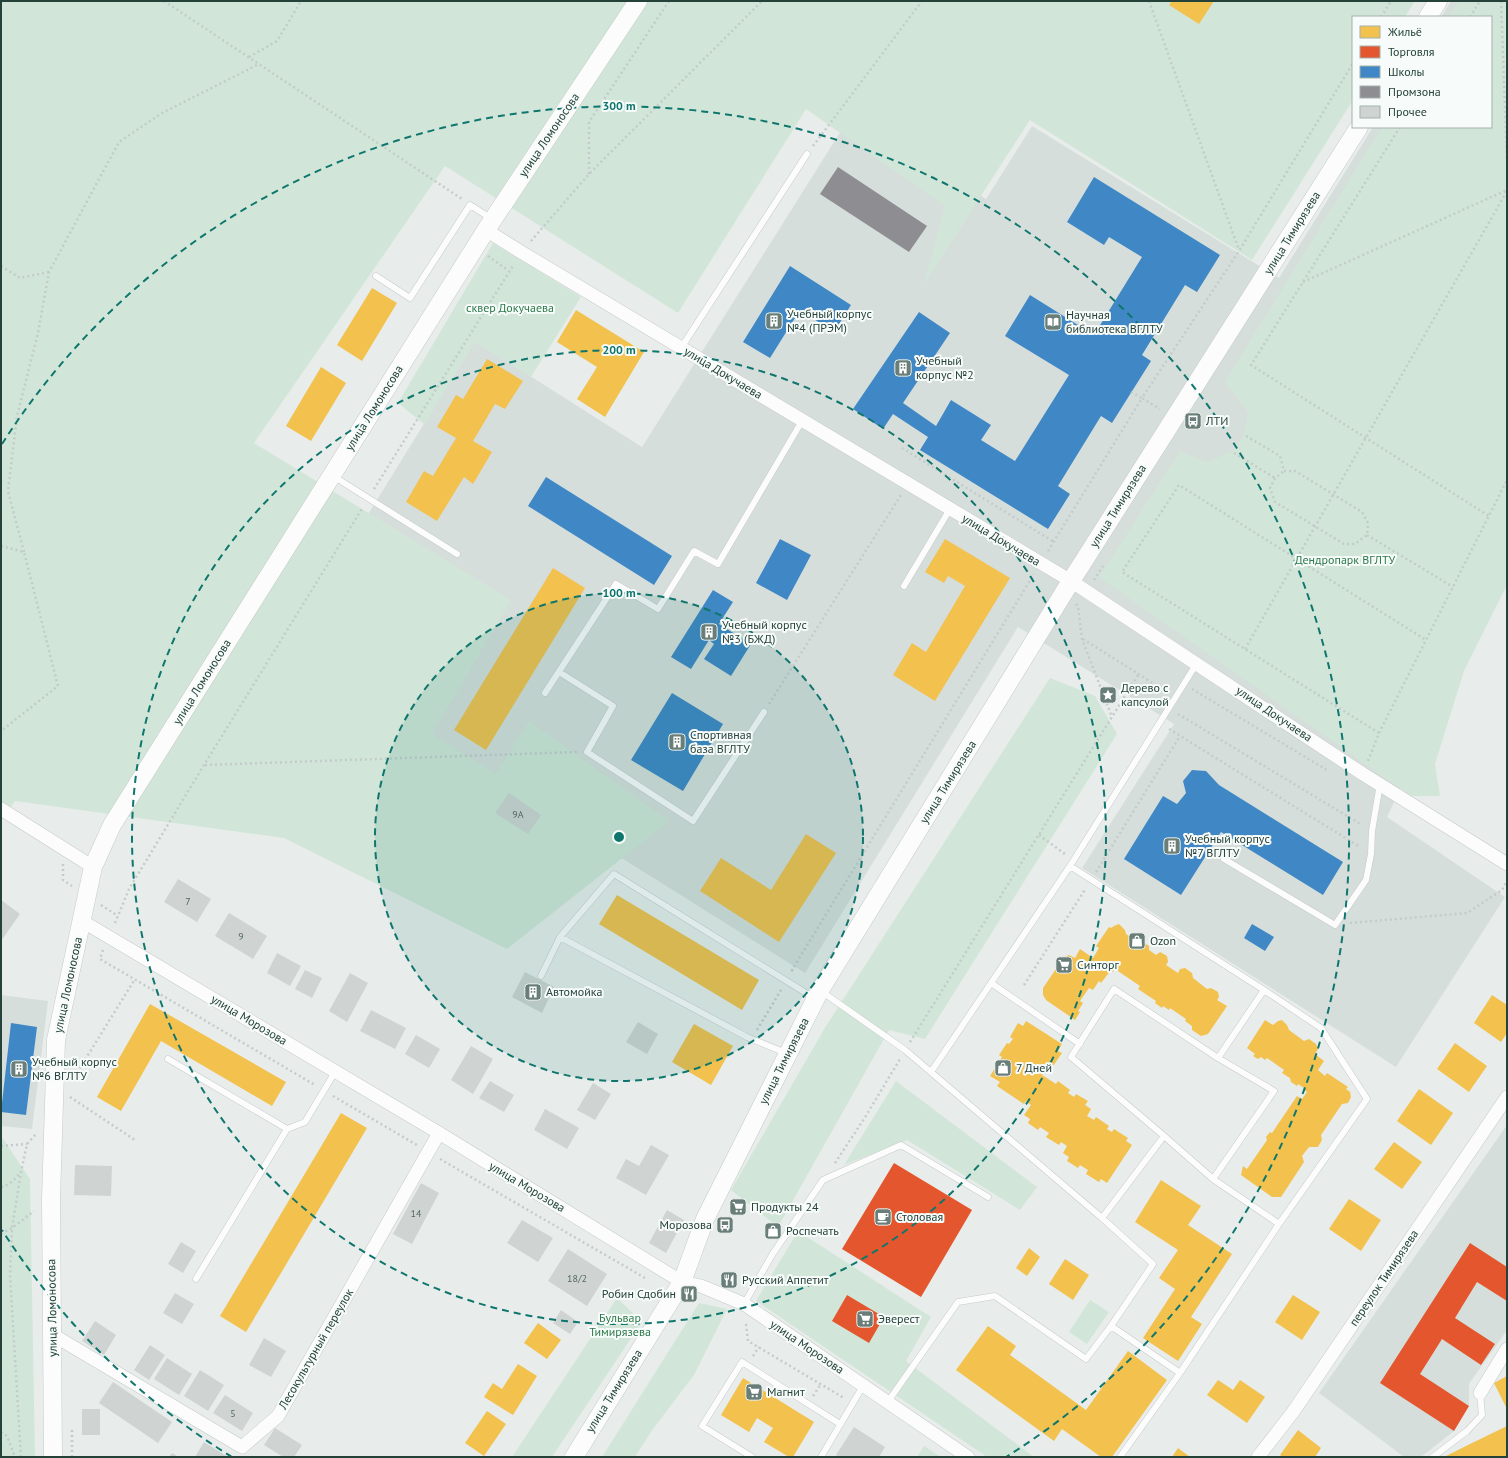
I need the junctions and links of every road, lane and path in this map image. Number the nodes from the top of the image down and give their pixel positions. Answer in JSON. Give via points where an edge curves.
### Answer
{"nodes":[{"id":1,"x":164,"y":1,"type":"edge"},
{"id":2,"x":301,"y":1,"type":"edge"},
{"id":3,"x":638,"y":1,"type":"edge"},
{"id":4,"x":669,"y":1,"type":"edge"},
{"id":5,"x":762,"y":1,"type":"edge"},
{"id":6,"x":922,"y":1,"type":"edge"},
{"id":7,"x":1149,"y":1,"type":"edge"},
{"id":8,"x":1391,"y":1,"type":"edge"},
{"id":9,"x":1438,"y":1,"type":"edge"},
{"id":10,"x":1480,"y":1,"type":"edge"},
{"id":11,"x":1501,"y":1,"type":"edge"},
{"id":12,"x":1382,"y":16,"type":"edge"},
{"id":13,"x":1429,"y":16,"type":"edge"},
{"id":14,"x":1471,"y":16,"type":"edge"},
{"id":15,"x":249,"y":57,"type":"junction"},
{"id":16,"x":259,"y":64,"type":"junction"},
{"id":17,"x":1352,"y":65,"type":"edge"},
{"id":18,"x":1357,"y":128,"type":"edge"},
{"id":19,"x":1399,"y":128,"type":"edge"},
{"id":20,"x":807,"y":154,"type":"joint"},
{"id":21,"x":1507,"y":160,"type":"edge"},
{"id":22,"x":589,"y":174,"type":"junction"},
{"id":23,"x":1507,"y":191,"type":"edge"},
{"id":24,"x":470,"y":205,"type":"junction"},
{"id":25,"x":490,"y":225,"type":"junction"},
{"id":26,"x":1239,"y":251,"type":"junction"},
{"id":27,"x":521,"y":252,"type":"junction"},
{"id":28,"x":1,"y":266,"type":"edge"},
{"id":29,"x":49,"y":272,"type":"junction"},
{"id":30,"x":376,"y":276,"type":"dead end"},
{"id":31,"x":1303,"y":282,"type":"junction"},
{"id":32,"x":681,"y":348,"type":"junction"},
{"id":33,"x":1131,"y":392,"type":"dead end"},
{"id":34,"x":1142,"y":398,"type":"junction"},
{"id":35,"x":1174,"y":418,"type":"junction"},
{"id":36,"x":802,"y":421,"type":"junction"},
{"id":37,"x":1246,"y":436,"type":"dead end"},
{"id":38,"x":1366,"y":438,"type":"junction"},
{"id":39,"x":902,"y":448,"type":"dead end"},
{"id":40,"x":1234,"y":453,"type":"dead end"},
{"id":41,"x":1284,"y":471,"type":"junction"},
{"id":42,"x":332,"y":475,"type":"junction"},
{"id":43,"x":1275,"y":478,"type":"junction"},
{"id":44,"x":1507,"y":480,"type":"edge"},
{"id":45,"x":907,"y":484,"type":"junction"},
{"id":46,"x":1333,"y":494,"type":"junction"},
{"id":47,"x":369,"y":498,"type":"junction"},
{"id":48,"x":950,"y":510,"type":"junction"},
{"id":49,"x":1489,"y":516,"type":"junction"},
{"id":50,"x":1315,"y":526,"type":"junction"},
{"id":51,"x":1367,"y":535,"type":"junction"},
{"id":52,"x":1054,"y":542,"type":"junction"},
{"id":53,"x":1,"y":546,"type":"edge"},
{"id":54,"x":24,"y":552,"type":"junction"},
{"id":55,"x":457,"y":554,"type":"dead end"},
{"id":56,"x":1296,"y":558,"type":"junction"},
{"id":57,"x":1041,"y":563,"type":"junction"},
{"id":58,"x":1071,"y":581,"type":"junction"},
{"id":59,"x":904,"y":586,"type":"dead end"},
{"id":60,"x":1453,"y":587,"type":"junction"},
{"id":61,"x":1426,"y":640,"type":"junction"},
{"id":62,"x":1244,"y":649,"type":"junction"},
{"id":63,"x":1197,"y":663,"type":"junction"},
{"id":64,"x":559,"y":672,"type":"junction"},
{"id":65,"x":1138,"y":675,"type":"junction"},
{"id":66,"x":545,"y":693,"type":"dead end"},
{"id":67,"x":1176,"y":697,"type":"junction"},
{"id":68,"x":1169,"y":709,"type":"junction"},
{"id":69,"x":764,"y":712,"type":"joint"},
{"id":70,"x":1112,"y":717,"type":"junction"},
{"id":71,"x":1159,"y":723,"type":"junction"},
{"id":72,"x":1,"y":731,"type":"edge"},
{"id":73,"x":1379,"y":733,"type":"junction"},
{"id":74,"x":1180,"y":736,"type":"junction"},
{"id":75,"x":587,"y":752,"type":"junction"},
{"id":76,"x":204,"y":764,"type":"junction"},
{"id":77,"x":1363,"y":774,"type":"junction"},
{"id":78,"x":1380,"y":784,"type":"junction"},
{"id":79,"x":1,"y":809,"type":"edge"},
{"id":80,"x":1372,"y":831,"type":"junction"},
{"id":81,"x":1039,"y":835,"type":"junction"},
{"id":82,"x":1371,"y":854,"type":"junction"},
{"id":83,"x":1224,"y":859,"type":"dead end"},
{"id":84,"x":1073,"y":861,"type":"junction"},
{"id":85,"x":1507,"y":864,"type":"edge"},
{"id":86,"x":1070,"y":866,"type":"junction"},
{"id":87,"x":93,"y":867,"type":"junction"},
{"id":88,"x":1091,"y":880,"type":"junction"},
{"id":89,"x":1507,"y":881,"type":"edge"},
{"id":90,"x":82,"y":921,"type":"junction"},
{"id":91,"x":1335,"y":925,"type":"junction"},
{"id":92,"x":109,"y":937,"type":"junction"},
{"id":93,"x":560,"y":937,"type":"junction"},
{"id":94,"x":792,"y":970,"type":"junction"},
{"id":95,"x":798,"y":974,"type":"dead end"},
{"id":96,"x":541,"y":976,"type":"dead end"},
{"id":97,"x":135,"y":980,"type":"junction"},
{"id":98,"x":786,"y":981,"type":"junction"},
{"id":99,"x":991,"y":983,"type":"junction"},
{"id":100,"x":1024,"y":985,"type":"dead end"},
{"id":101,"x":1264,"y":990,"type":"junction"},
{"id":102,"x":818,"y":995,"type":"junction"},
{"id":103,"x":752,"y":1040,"type":"junction"},
{"id":104,"x":1080,"y":1044,"type":"junction"},
{"id":105,"x":906,"y":1050,"type":"junction"},
{"id":106,"x":788,"y":1054,"type":"junction"},
{"id":107,"x":1218,"y":1058,"type":"junction"},
{"id":108,"x":168,"y":1059,"type":"dead end"},
{"id":109,"x":336,"y":1072,"type":"junction"},
{"id":110,"x":931,"y":1072,"type":"junction"},
{"id":111,"x":324,"y":1091,"type":"junction"},
{"id":112,"x":60,"y":1094,"type":"junction"},
{"id":113,"x":1507,"y":1097,"type":"edge"},
{"id":114,"x":287,"y":1129,"type":"junction"},
{"id":115,"x":37,"y":1133,"type":"dead end"},
{"id":116,"x":439,"y":1134,"type":"junction"},
{"id":117,"x":1164,"y":1136,"type":"junction"},
{"id":118,"x":135,"y":1140,"type":"dead end"},
{"id":119,"x":27,"y":1144,"type":"junction"},
{"id":120,"x":1,"y":1146,"type":"edge"},
{"id":121,"x":428,"y":1152,"type":"junction"},
{"id":122,"x":21,"y":1172,"type":"junction"},
{"id":123,"x":1213,"y":1179,"type":"junction"},
{"id":124,"x":823,"y":1180,"type":"junction"},
{"id":125,"x":1,"y":1187,"type":"edge"},
{"id":126,"x":988,"y":1197,"type":"dead end"},
{"id":127,"x":51,"y":1199,"type":"junction"},
{"id":128,"x":1102,"y":1218,"type":"junction"},
{"id":129,"x":1279,"y":1224,"type":"junction"},
{"id":130,"x":12,"y":1228,"type":"junction"},
{"id":131,"x":1,"y":1234,"type":"edge"},
{"id":132,"x":196,"y":1279,"type":"dead end"},
{"id":133,"x":650,"y":1281,"type":"dead end"},
{"id":134,"x":682,"y":1282,"type":"junction"},
{"id":135,"x":744,"y":1304,"type":"junction"},
{"id":136,"x":1111,"y":1326,"type":"junction"},
{"id":137,"x":53,"y":1336,"type":"junction"},
{"id":138,"x":1507,"y":1349,"type":"edge"},
{"id":139,"x":1180,"y":1373,"type":"junction"},
{"id":140,"x":863,"y":1386,"type":"junction"},
{"id":141,"x":1480,"y":1393,"type":"joint"},
{"id":142,"x":853,"y":1403,"type":"junction"},
{"id":143,"x":887,"y":1403,"type":"junction"},
{"id":144,"x":840,"y":1424,"type":"junction"},
{"id":145,"x":71,"y":1425,"type":"dead end"},
{"id":146,"x":1,"y":1432,"type":"edge"},
{"id":147,"x":15,"y":1457,"type":"edge"},
{"id":148,"x":21,"y":1457,"type":"edge"},
{"id":149,"x":53,"y":1457,"type":"edge"},
{"id":150,"x":72,"y":1457,"type":"edge"},
{"id":151,"x":574,"y":1457,"type":"edge"},
{"id":152,"x":752,"y":1457,"type":"edge"},
{"id":153,"x":821,"y":1457,"type":"edge"},
{"id":154,"x":968,"y":1457,"type":"edge"},
{"id":155,"x":1120,"y":1457,"type":"edge"},
{"id":156,"x":1258,"y":1457,"type":"edge"},
{"id":157,"x":1433,"y":1457,"type":"edge"}],
"edges":[{"from":1,"to":15,"type":"path"},
{"from":2,"to":15,"type":"path","via":[[277,41]]},
{"from":3,"to":25,"type":"main road","name":"улица Ломоносова"},
{"from":4,"to":22,"type":"path","via":[[589,122]]},
{"from":5,"to":22,"type":"path"},
{"from":6,"to":20,"type":"path"},
{"from":7,"to":26,"type":"path"},
{"from":8,"to":12,"type":"path"},
{"from":9,"to":13,"type":"main road"},
{"from":10,"to":14,"type":"path"},
{"from":11,"to":21,"type":"path"},
{"from":15,"to":16,"type":"path"},
{"from":16,"to":24,"type":"path"},
{"from":16,"to":29,"type":"path","via":[[162,113],[119,142]]},
{"from":17,"to":26,"type":"path"},
{"from":18,"to":35,"type":"main road","name":"улица Тимирязева"},
{"from":19,"to":31,"type":"path"},
{"from":20,"to":32,"type":"lane"},
{"from":22,"to":27,"type":"path"},
{"from":23,"to":31,"type":"path"},
{"from":23,"to":38,"type":"path"},
{"from":24,"to":25,"type":"lane"},
{"from":24,"to":30,"type":"lane","via":[[410,298]]},
{"from":25,"to":27,"type":"street","name":"улица Докучаева"},
{"from":25,"to":42,"type":"main road","name":"улица Ломоносова"},
{"from":26,"to":34,"type":"path"},
{"from":27,"to":32,"type":"street","name":"улица Докучаева"},
{"from":27,"to":47,"type":"path"},
{"from":28,"to":29,"type":"path","via":[[20,278]]},
{"from":29,"to":54,"type":"path","via":[[38,333],[17,416],[8,491]]},
{"from":31,"to":38,"type":"path","via":[[1251,365]]},
{"from":32,"to":36,"type":"street","name":"улица Докучаева"},
{"from":33,"to":34,"type":"path"},
{"from":34,"to":35,"type":"path"},
{"from":34,"to":52,"type":"path"},
{"from":35,"to":58,"type":"main road","name":"улица Тимирязева"},
{"from":36,"to":45,"type":"street","name":"улица Докучаева"},
{"from":36,"to":64,"type":"lane","via":[[718,564],[694,551],[658,610],[616,584]]},
{"from":37,"to":41,"type":"path","via":[[1280,456]]},
{"from":38,"to":46,"type":"path"},
{"from":38,"to":49,"type":"path"},
{"from":39,"to":52,"type":"path"},
{"from":40,"to":43,"type":"path"},
{"from":41,"to":43,"type":"path"},
{"from":41,"to":46,"type":"path","via":[[1295,471]]},
{"from":42,"to":47,"type":"lane"},
{"from":42,"to":87,"type":"main road","name":"улица Ломоносова","via":[[112,825]]},
{"from":43,"to":50,"type":"path","via":[[1270,488],[1275,502]]},
{"from":44,"to":49,"type":"path"},
{"from":45,"to":48,"type":"street","name":"улица Докучаева"},
{"from":45,"to":69,"type":"path"},
{"from":46,"to":50,"type":"path"},
{"from":46,"to":51,"type":"path","via":[[1362,512],[1368,523]]},
{"from":47,"to":55,"type":"lane"},
{"from":47,"to":76,"type":"path"},
{"from":48,"to":57,"type":"street","name":"улица Докучаева"},
{"from":48,"to":59,"type":"lane"},
{"from":49,"to":60,"type":"path"},
{"from":50,"to":51,"type":"path","via":[[1344,544],[1355,544]]},
{"from":50,"to":56,"type":"path"},
{"from":51,"to":60,"type":"path"},
{"from":52,"to":57,"type":"path"},
{"from":53,"to":54,"type":"path"},
{"from":54,"to":72,"type":"path","via":[[58,686]]},
{"from":56,"to":61,"type":"path"},
{"from":56,"to":62,"type":"path"},
{"from":56,"to":62,"type":"path","via":[[1180,485],[1122,572]]},
{"from":57,"to":58,"type":"street","name":"улица Докучаева"},
{"from":57,"to":94,"type":"path"},
{"from":58,"to":63,"type":"street","name":"улица Докучаева"},
{"from":58,"to":102,"type":"main road","name":"улица Тимирязева"},
{"from":60,"to":61,"type":"path"},
{"from":61,"to":73,"type":"path"},
{"from":62,"to":73,"type":"path"},
{"from":63,"to":67,"type":"lane"},
{"from":63,"to":77,"type":"street","name":"улица Докучаева"},
{"from":64,"to":66,"type":"lane"},
{"from":64,"to":75,"type":"lane","via":[[613,706]]},
{"from":65,"to":67,"type":"path"},
{"from":65,"to":70,"type":"path"},
{"from":65,"to":70,"type":"path","via":[[1082,639]]},
{"from":67,"to":68,"type":"lane"},
{"from":68,"to":71,"type":"lane"},
{"from":68,"to":80,"type":"path"},
{"from":69,"to":75,"type":"lane","via":[[693,820]]},
{"from":70,"to":81,"type":"path"},
{"from":71,"to":74,"type":"path"},
{"from":71,"to":84,"type":"lane"},
{"from":73,"to":77,"type":"path"},
{"from":74,"to":82,"type":"path"},
{"from":74,"to":88,"type":"path"},
{"from":75,"to":76,"type":"path"},
{"from":76,"to":92,"type":"path","via":[[129,889]]},
{"from":77,"to":78,"type":"street","name":"улица Докучаева"},
{"from":78,"to":80,"type":"lane"},
{"from":78,"to":85,"type":"street","name":"улица Докучаева"},
{"from":79,"to":87,"type":"street"},
{"from":80,"to":82,"type":"lane"},
{"from":81,"to":84,"type":"path"},
{"from":81,"to":105,"type":"path"},
{"from":82,"to":91,"type":"lane","via":[[1366,880]]},
{"from":83,"to":91,"type":"lane"},
{"from":84,"to":86,"type":"lane"},
{"from":86,"to":88,"type":"lane"},
{"from":86,"to":99,"type":"lane"},
{"from":87,"to":90,"type":"main road","name":"улица Ломоносова"},
{"from":88,"to":100,"type":"path"},
{"from":88,"to":101,"type":"lane"},
{"from":89,"to":91,"type":"path","via":[[1502,890],[1467,913]]},
{"from":90,"to":92,"type":"street","name":"улица Морозова"},
{"from":90,"to":112,"type":"main road","name":"улица Ломоносова","via":[[56,1040]]},
{"from":92,"to":97,"type":"path","via":[[100,959]]},
{"from":92,"to":109,"type":"street","name":"улица Морозова"},
{"from":93,"to":96,"type":"lane"},
{"from":93,"to":98,"type":"lane","via":[[614,874]]},
{"from":93,"to":103,"type":"lane"},
{"from":94,"to":95,"type":"path"},
{"from":94,"to":98,"type":"path"},
{"from":97,"to":111,"type":"path"},
{"from":97,"to":112,"type":"path"},
{"from":98,"to":102,"type":"lane"},
{"from":98,"to":103,"type":"path"},
{"from":99,"to":104,"type":"lane"},
{"from":99,"to":110,"type":"lane"},
{"from":101,"to":107,"type":"lane"},
{"from":101,"to":129,"type":"lane","via":[[1321,1028],[1367,1098]]},
{"from":102,"to":105,"type":"lane"},
{"from":102,"to":106,"type":"main road","name":"улица Тимирязева"},
{"from":103,"to":106,"type":"lane"},
{"from":104,"to":107,"type":"lane","via":[[1114,989]]},
{"from":104,"to":117,"type":"lane","via":[[1071,1057]]},
{"from":105,"to":110,"type":"lane"},
{"from":105,"to":124,"type":"path"},
{"from":106,"to":134,"type":"main road","name":"улица Тимирязева","via":[[705,1219]]},
{"from":107,"to":123,"type":"lane","via":[[1274,1091]]},
{"from":108,"to":114,"type":"lane"},
{"from":109,"to":111,"type":"lane"},
{"from":109,"to":116,"type":"street","name":"улица Морозова"},
{"from":110,"to":128,"type":"lane"},
{"from":111,"to":114,"type":"lane","via":[[304,1122]]},
{"from":111,"to":121,"type":"path"},
{"from":112,"to":118,"type":"path"},
{"from":112,"to":127,"type":"main road","name":"улица Ломоносова"},
{"from":113,"to":156,"type":"street","name":"переулок Тимирязева","via":[[1293,1412]]},
{"from":114,"to":132,"type":"lane"},
{"from":115,"to":119,"type":"path"},
{"from":116,"to":121,"type":"street","name":"Лесокультурный переулок"},
{"from":116,"to":134,"type":"street","name":"улица Морозова"},
{"from":117,"to":123,"type":"lane"},
{"from":117,"to":128,"type":"lane"},
{"from":119,"to":120,"type":"path"},
{"from":119,"to":122,"type":"path"},
{"from":121,"to":133,"type":"path"},
{"from":121,"to":137,"type":"street","name":"Лесокультурный переулок","via":[[278,1416],[242,1447]]},
{"from":122,"to":125,"type":"path","via":[[12,1182]]},
{"from":122,"to":130,"type":"path"},
{"from":123,"to":129,"type":"lane"},
{"from":124,"to":126,"type":"lane","via":[[901,1145]]},
{"from":124,"to":135,"type":"lane","via":[[772,1256]]},
{"from":127,"to":130,"type":"path"},
{"from":127,"to":137,"type":"main road","name":"улица Ломоносова"},
{"from":128,"to":136,"type":"lane","via":[[1153,1264]]},
{"from":129,"to":139,"type":"lane"},
{"from":130,"to":131,"type":"path"},
{"from":130,"to":148,"type":"path","via":[[10,1276]]},
{"from":134,"to":135,"type":"street","name":"улица Морозова","via":[[701,1286]]},
{"from":134,"to":151,"type":"main road","name":"улица Тимирязева"},
{"from":135,"to":140,"type":"street","name":"улица Морозова"},
{"from":135,"to":142,"type":"path","via":[[748,1341]]},
{"from":136,"to":139,"type":"lane"},
{"from":136,"to":143,"type":"lane","via":[[1086,1358],[995,1296],[958,1302]]},
{"from":137,"to":149,"type":"main road","name":"улица Ломоносова"},
{"from":138,"to":141,"type":"street"},
{"from":139,"to":155,"type":"lane"},
{"from":140,"to":142,"type":"lane"},
{"from":140,"to":143,"type":"street","name":"улица Морозова"},
{"from":141,"to":157,"type":"lane","via":[[1482,1415]]},
{"from":142,"to":144,"type":"lane"},
{"from":143,"to":154,"type":"street","name":"улица Морозова"},
{"from":144,"to":152,"type":"lane","via":[[742,1362],[702,1426]]},
{"from":144,"to":153,"type":"lane"},
{"from":145,"to":150,"type":"path"},
{"from":146,"to":147,"type":"path","via":[[7,1436]]}]}
